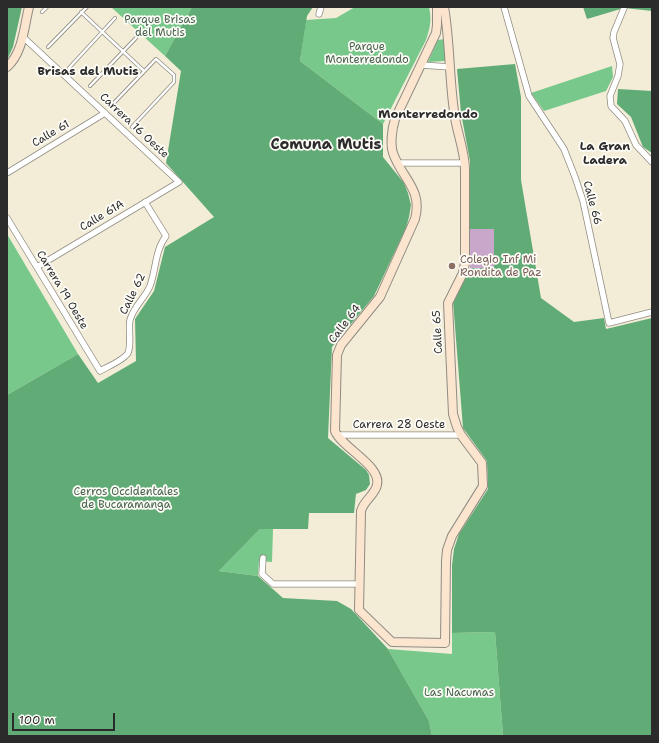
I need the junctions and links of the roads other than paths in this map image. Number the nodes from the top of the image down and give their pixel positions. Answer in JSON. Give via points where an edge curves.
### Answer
{"nodes":[{"id":1,"x":29,"y":7,"type":"edge"},
{"id":2,"x":47,"y":7,"type":"edge"},
{"id":3,"x":86,"y":7,"type":"edge"},
{"id":4,"x":321,"y":7,"type":"edge"},
{"id":5,"x":437,"y":7,"type":"edge"},
{"id":6,"x":444,"y":7,"type":"edge"},
{"id":7,"x":504,"y":7,"type":"edge"},
{"id":8,"x":624,"y":8,"type":"edge"},
{"id":9,"x":42,"y":12,"type":"dead end"},
{"id":10,"x":82,"y":12,"type":"junction"},
{"id":11,"x":319,"y":14,"type":"dead end"},
{"id":12,"x":115,"y":18,"type":"dead end"},
{"id":13,"x":448,"y":31,"type":"junction"},
{"id":14,"x":102,"y":32,"type":"junction"},
{"id":15,"x":436,"y":33,"type":"junction"},
{"id":16,"x":22,"y":36,"type":"junction"},
{"id":17,"x":136,"y":38,"type":"dead end"},
{"id":18,"x":48,"y":47,"type":"dead end"},
{"id":19,"x":123,"y":52,"type":"junction"},
{"id":20,"x":421,"y":64,"type":"junction"},
{"id":21,"x":7,"y":67,"type":"edge"},
{"id":22,"x":450,"y":67,"type":"junction"},
{"id":23,"x":69,"y":68,"type":"dead end"},
{"id":24,"x":144,"y":71,"type":"junction"},
{"id":25,"x":90,"y":86,"type":"dead end"},
{"id":26,"x":111,"y":106,"type":"dead end"},
{"id":27,"x":105,"y":113,"type":"junction"},
{"id":28,"x":132,"y":127,"type":"dead end"},
{"id":29,"x":652,"y":162,"type":"edge"},
{"id":30,"x":398,"y":163,"type":"junction"},
{"id":31,"x":465,"y":164,"type":"junction"},
{"id":32,"x":7,"y":173,"type":"edge"},
{"id":33,"x":179,"y":182,"type":"joint"},
{"id":34,"x":145,"y":202,"type":"junction"},
{"id":35,"x":7,"y":218,"type":"edge"},
{"id":36,"x":37,"y":267,"type":"junction"},
{"id":37,"x":652,"y":312,"type":"edge"},
{"id":38,"x":100,"y":371,"type":"joint"},
{"id":39,"x":337,"y":435,"type":"junction"},
{"id":40,"x":461,"y":435,"type":"junction"},
{"id":41,"x":263,"y":558,"type":"dead end"},
{"id":42,"x":360,"y":584,"type":"junction"}],
"edges":[{"from":1,"to":16,"type":"street"},
{"from":2,"to":9,"type":"lane"},
{"from":3,"to":10,"type":"lane"},
{"from":4,"to":11,"type":"street"},
{"from":5,"to":15,"type":"street"},
{"from":6,"to":13,"type":"street","name":"Calle 65"},
{"from":7,"to":37,"type":"street","name":"Calle 66","via":[[529,96],[564,149],[575,177],[583,202],[609,324]]},
{"from":8,"to":29,"type":"street","via":[[613,38],[620,64],[610,96],[611,106],[625,121],[636,146]]},
{"from":10,"to":14,"type":"lane"},
{"from":10,"to":18,"type":"lane"},
{"from":12,"to":14,"type":"lane"},
{"from":13,"to":15,"type":"street","via":[[443,34]]},
{"from":13,"to":22,"type":"street","name":"Calle 65"},
{"from":14,"to":19,"type":"lane"},
{"from":14,"to":23,"type":"lane"},
{"from":15,"to":20,"type":"street","name":"Calle 64"},
{"from":16,"to":21,"type":"street","via":[[18,53]]},
{"from":16,"to":27,"type":"street","name":"Carrera 16 Oeste"},
{"from":17,"to":19,"type":"lane"},
{"from":19,"to":24,"type":"lane"},
{"from":19,"to":25,"type":"lane"},
{"from":20,"to":22,"type":"street"},
{"from":20,"to":30,"type":"street","name":"Calle 64","via":[[394,124],[392,147]]},
{"from":22,"to":31,"type":"street","name":"Calle 65","via":[[454,113]]},
{"from":24,"to":26,"type":"lane"},
{"from":24,"to":28,"type":"lane","via":[[156,59],[174,75],[174,82]]},
{"from":27,"to":32,"type":"street","name":"Calle 61"},
{"from":27,"to":33,"type":"street","name":"Carrera 16 Oeste"},
{"from":30,"to":31,"type":"street"},
{"from":30,"to":39,"type":"street","name":"Calle 64","via":[[417,196],[416,216],[380,297],[338,351],[335,426]]},
{"from":31,"to":40,"type":"street","name":"Calle 65","via":[[465,263],[463,273],[448,300],[453,414]]},
{"from":33,"to":34,"type":"street","name":"Calle 61A"},
{"from":34,"to":36,"type":"street","name":"Calle 61A"},
{"from":34,"to":38,"type":"street","name":"Calle 62","via":[[166,236],[160,246],[150,286],[130,319],[128,353]]},
{"from":35,"to":36,"type":"street","name":"Carrera 19 Oeste"},
{"from":36,"to":38,"type":"street","name":"Carrera 19 Oeste"},
{"from":39,"to":40,"type":"street","name":"Carrera 28 Oeste"},
{"from":39,"to":42,"type":"street","via":[[375,471],[378,480],[376,488],[364,502],[361,510]]},
{"from":40,"to":42,"type":"street","name":"Calle 65","via":[[482,463],[483,486],[452,536],[447,550],[445,643],[392,642],[359,610]]},
{"from":41,"to":42,"type":"street","via":[[262,574],[273,584]]}]}
